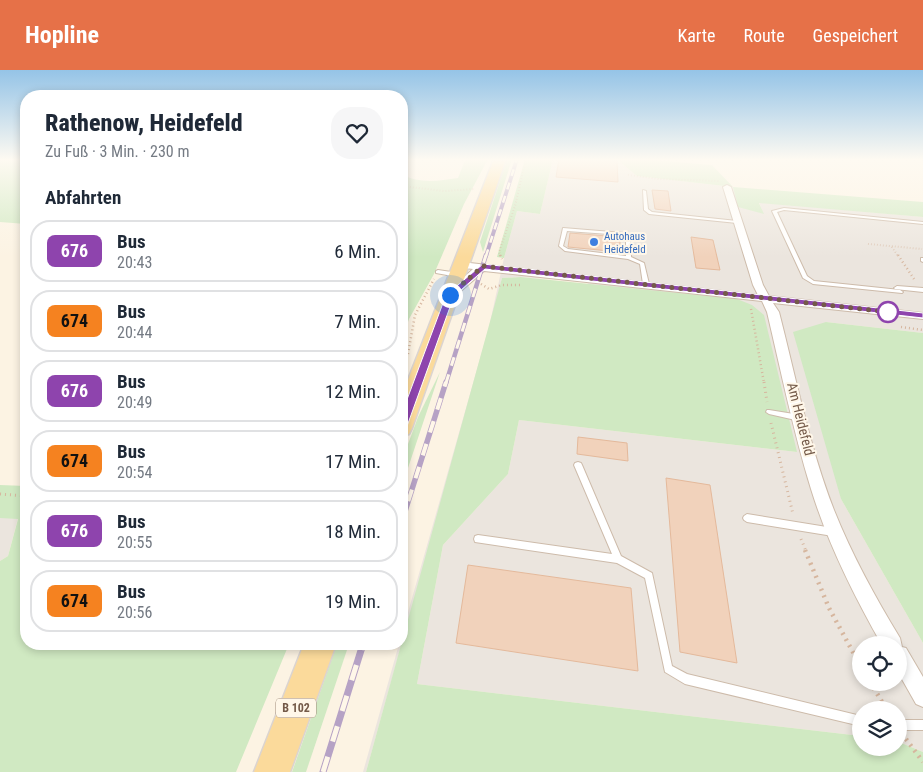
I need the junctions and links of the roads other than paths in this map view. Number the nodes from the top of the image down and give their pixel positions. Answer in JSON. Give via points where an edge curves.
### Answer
{"nodes":[{"id":1,"x":644,"y":191,"type":"dead end"},
{"id":2,"x":488,"y":192,"type":"edge"},
{"id":3,"x":728,"y":192,"type":"edge"},
{"id":4,"x":737,"y":222,"type":"junction"},
{"id":5,"x":923,"y":223,"type":"edge"},
{"id":6,"x":629,"y":258,"type":"junction"},
{"id":7,"x":483,"y":266,"type":"junction"},
{"id":8,"x":460,"y":270,"type":"junction"},
{"id":9,"x":438,"y":272,"type":"dead end"},
{"id":10,"x":646,"y":284,"type":"junction"},
{"id":11,"x":922,"y":289,"type":"edge"},
{"id":12,"x":450,"y":295,"type":"junction"},
{"id":13,"x":763,"y":298,"type":"junction"},
{"id":14,"x":923,"y":316,"type":"edge"},
{"id":15,"x":408,"y":409,"type":"edge"},
{"id":16,"x":769,"y":412,"type":"road end"},
{"id":17,"x":800,"y":418,"type":"junction"},
{"id":18,"x":578,"y":465,"type":"dead end"},
{"id":19,"x":747,"y":518,"type":"dead end"},
{"id":20,"x":836,"y":532,"type":"junction"},
{"id":21,"x":478,"y":539,"type":"dead end"},
{"id":22,"x":618,"y":558,"type":"junction"},
{"id":23,"x":888,"y":636,"type":"edge"},
{"id":24,"x":318,"y":650,"type":"edge"},
{"id":25,"x":907,"y":670,"type":"edge"},
{"id":26,"x":923,"y":697,"type":"edge"},
{"id":27,"x":852,"y":719,"type":"edge"},
{"id":28,"x":923,"y":725,"type":"edge"},
{"id":29,"x":907,"y":729,"type":"edge"},
{"id":30,"x":272,"y":772,"type":"edge"}],
"edges":[{"from":1,"to":4,"type":"lane","via":[[646,210],[651,213]]},
{"from":2,"to":8,"type":"main road"},
{"from":3,"to":4,"type":"street","name":"Am Heidefeld"},
{"from":4,"to":13,"type":"street","name":"Am Heidefeld"},
{"from":5,"to":11,"type":"lane","via":[[784,209],[774,211],[805,277],[813,282]]},
{"from":6,"to":6,"type":"lane","via":[[567,250],[561,246],[565,229],[624,234],[628,236]]},
{"from":6,"to":10,"type":"lane","via":[[642,263]]},
{"from":7,"to":8,"type":"street"},
{"from":7,"to":10,"type":"street"},
{"from":7,"to":12,"type":"street"},
{"from":8,"to":9,"type":"lane"},
{"from":8,"to":12,"type":"main road"},
{"from":10,"to":13,"type":"street"},
{"from":12,"to":15,"type":"main road"},
{"from":13,"to":14,"type":"street"},
{"from":13,"to":17,"type":"street","name":"Am Heidefeld","via":[[773,312]]},
{"from":16,"to":17,"type":"lane"},
{"from":17,"to":20,"type":"street","name":"Am Heidefeld","via":[[819,490]]},
{"from":18,"to":22,"type":"lane"},
{"from":19,"to":20,"type":"lane"},
{"from":20,"to":23,"type":"street","name":"Am Heidefeld"},
{"from":21,"to":22,"type":"lane"},
{"from":22,"to":27,"type":"lane","via":[[649,576],[668,669],[685,679]]},
{"from":24,"to":30,"type":"main road","number":"B 102"},
{"from":25,"to":26,"type":"street"},
{"from":28,"to":29,"type":"lane"}]}
